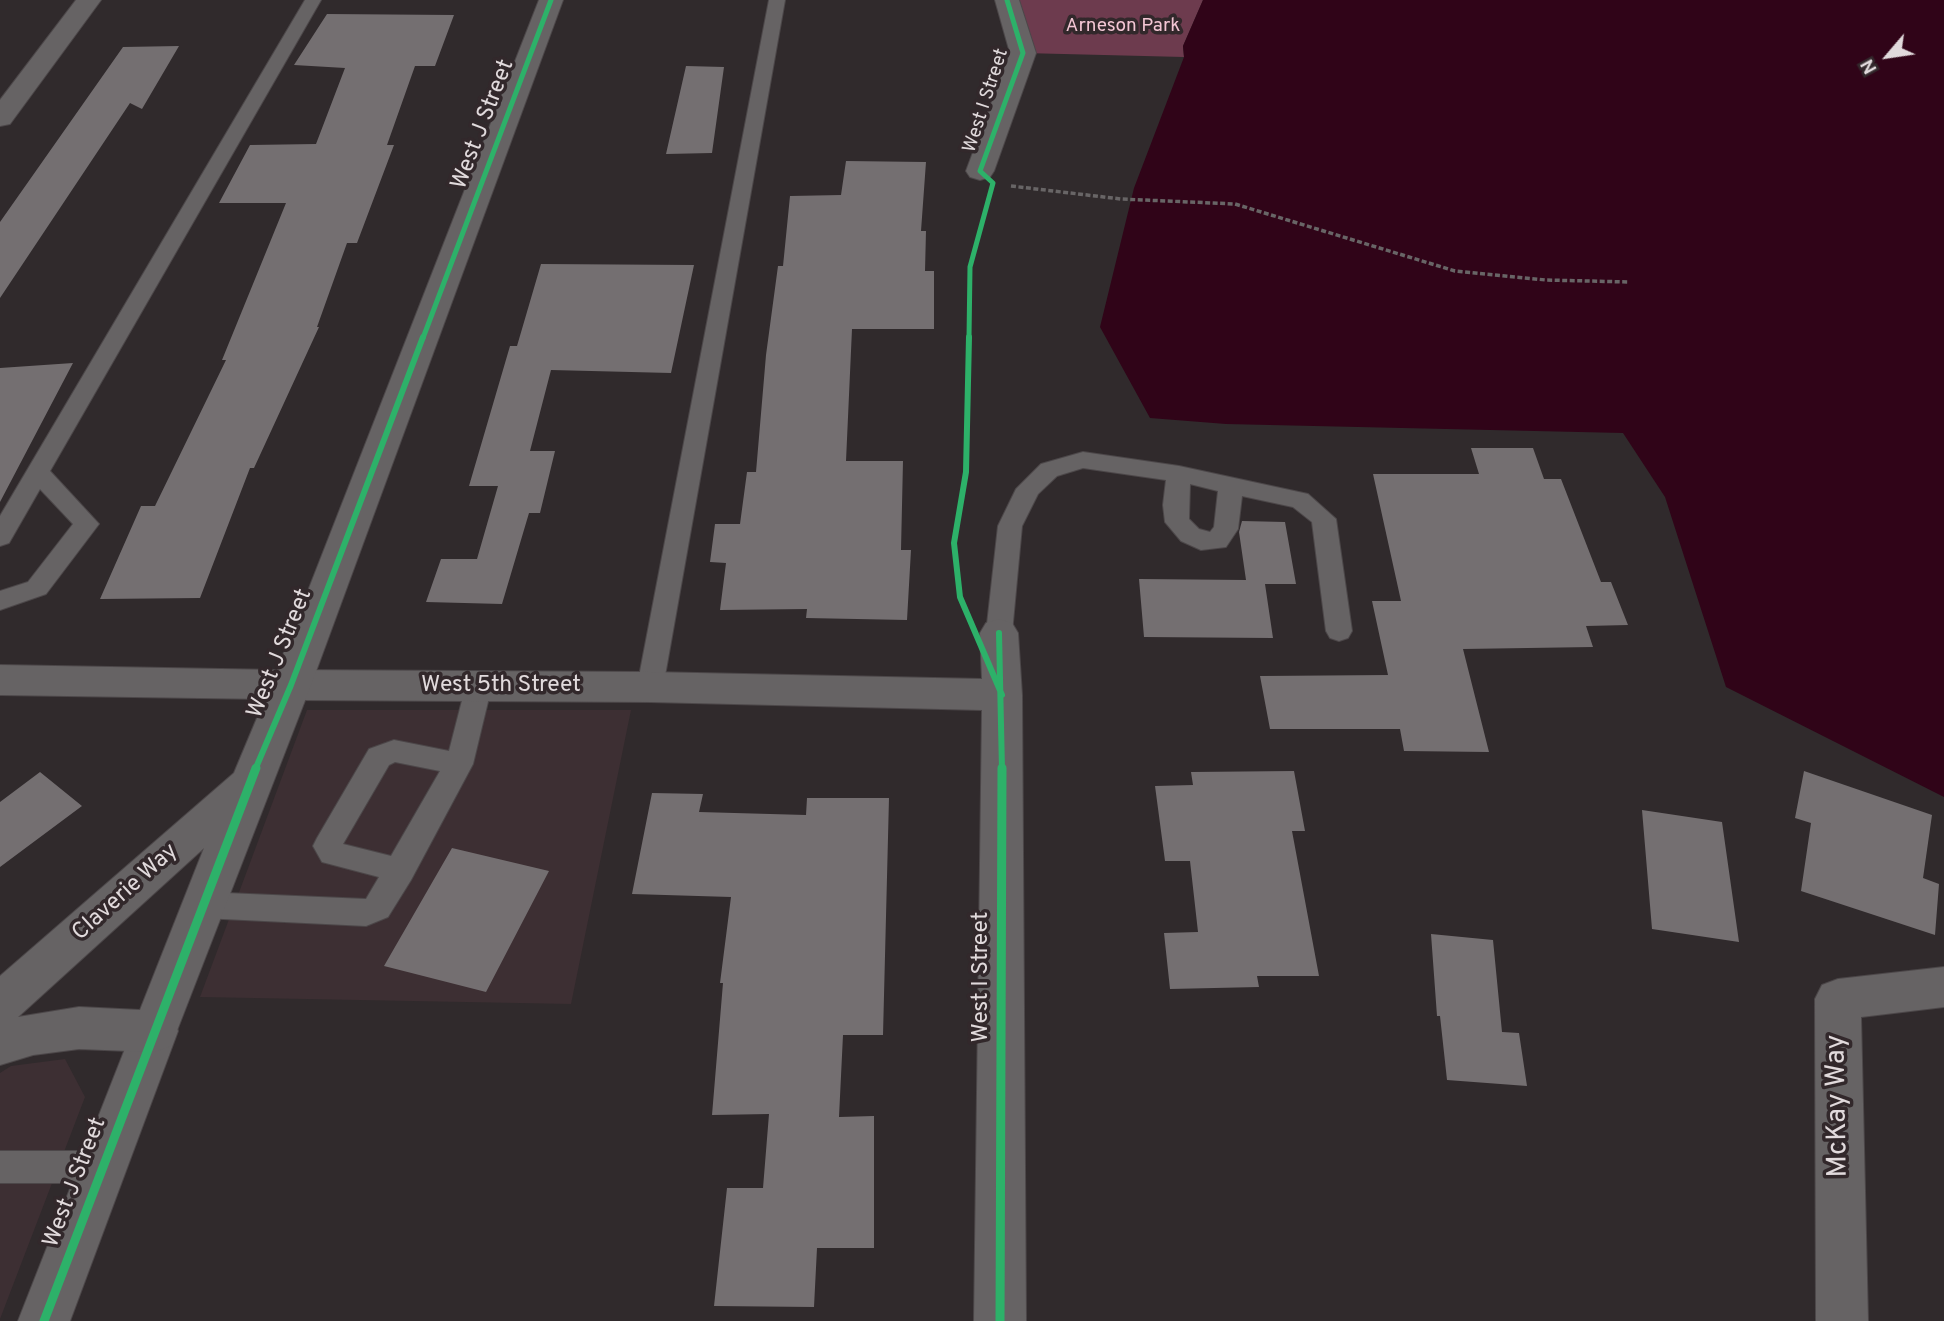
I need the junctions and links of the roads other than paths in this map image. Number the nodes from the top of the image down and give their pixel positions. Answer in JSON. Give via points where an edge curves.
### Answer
{"nodes":[{"id":1,"x":89,"y":0,"type":"edge"},
{"id":2,"x":313,"y":0,"type":"edge"},
{"id":3,"x":551,"y":0,"type":"edge"},
{"id":4,"x":777,"y":0,"type":"edge"},
{"id":5,"x":1007,"y":0,"type":"edge"},
{"id":6,"x":0,"y":118,"type":"edge"},
{"id":7,"x":980,"y":171,"type":"dead end"},
{"id":8,"x":37,"y":471,"type":"junction"},
{"id":9,"x":1180,"y":474,"type":"junction"},
{"id":10,"x":1231,"y":485,"type":"junction"},
{"id":11,"x":0,"y":537,"type":"edge"},
{"id":12,"x":0,"y":601,"type":"edge"},
{"id":13,"x":1339,"y":631,"type":"dead end"},
{"id":14,"x":999,"y":633,"type":"joint"},
{"id":15,"x":0,"y":680,"type":"edge"},
{"id":16,"x":291,"y":685,"type":"junction"},
{"id":17,"x":480,"y":685,"type":"junction"},
{"id":18,"x":650,"y":687,"type":"junction"},
{"id":19,"x":1002,"y":695,"type":"junction"},
{"id":20,"x":459,"y":764,"type":"junction"},
{"id":21,"x":251,"y":780,"type":"junction"},
{"id":22,"x":401,"y":871,"type":"junction"},
{"id":23,"x":203,"y":905,"type":"junction"},
{"id":24,"x":1944,"y":987,"type":"edge"},
{"id":25,"x":0,"y":1005,"type":"edge"},
{"id":26,"x":155,"y":1031,"type":"junction"},
{"id":27,"x":0,"y":1044,"type":"edge"},
{"id":28,"x":0,"y":1167,"type":"edge"},
{"id":29,"x":103,"y":1167,"type":"junction"},
{"id":30,"x":44,"y":1321,"type":"edge"},
{"id":31,"x":1000,"y":1321,"type":"edge"},
{"id":32,"x":1842,"y":1321,"type":"edge"}],
"edges":[{"from":1,"to":6,"type":"street"},
{"from":2,"to":8,"type":"lane"},
{"from":3,"to":16,"type":"street","name":"West J Street"},
{"from":4,"to":18,"type":"lane"},
{"from":5,"to":7,"type":"street","name":"West I Street","via":[[1023,53]]},
{"from":8,"to":11,"type":"lane"},
{"from":8,"to":12,"type":"lane","via":[[88,524],[37,589]]},
{"from":9,"to":10,"type":"lane"},
{"from":9,"to":10,"type":"lane","via":[[1177,522],[1201,541],[1217,541],[1226,529]]},
{"from":9,"to":14,"type":"lane","via":[[1083,460],[1049,470],[1027,489],[1010,526]]},
{"from":10,"to":13,"type":"lane","via":[[1300,500],[1324,519]]},
{"from":14,"to":19,"type":"street","name":"West I Street"},
{"from":15,"to":16,"type":"street","name":"West 5th Street"},
{"from":16,"to":17,"type":"street","name":"West 5th Street"},
{"from":16,"to":21,"type":"street","name":"West J Street"},
{"from":17,"to":18,"type":"street","name":"West 5th Street"},
{"from":17,"to":20,"type":"lane"},
{"from":18,"to":19,"type":"street","name":"West 5th Street"},
{"from":19,"to":31,"type":"street","name":"West I Street"},
{"from":20,"to":22,"type":"lane"},
{"from":20,"to":22,"type":"lane","via":[[394,751],[379,757],[327,846],[332,853]]},
{"from":21,"to":23,"type":"street","name":"West J Street"},
{"from":21,"to":25,"type":"street","name":"Claverie Way"},
{"from":22,"to":23,"type":"lane","via":[[377,908],[366,914]]},
{"from":23,"to":26,"type":"street","name":"West J Street"},
{"from":24,"to":32,"type":"street","name":"McKay Way","via":[[1838,999]]},
{"from":26,"to":27,"type":"street","via":[[79,1028]]},
{"from":26,"to":29,"type":"street","name":"West J Street"},
{"from":28,"to":29,"type":"lane"},
{"from":29,"to":30,"type":"street","name":"West J Street"}]}
